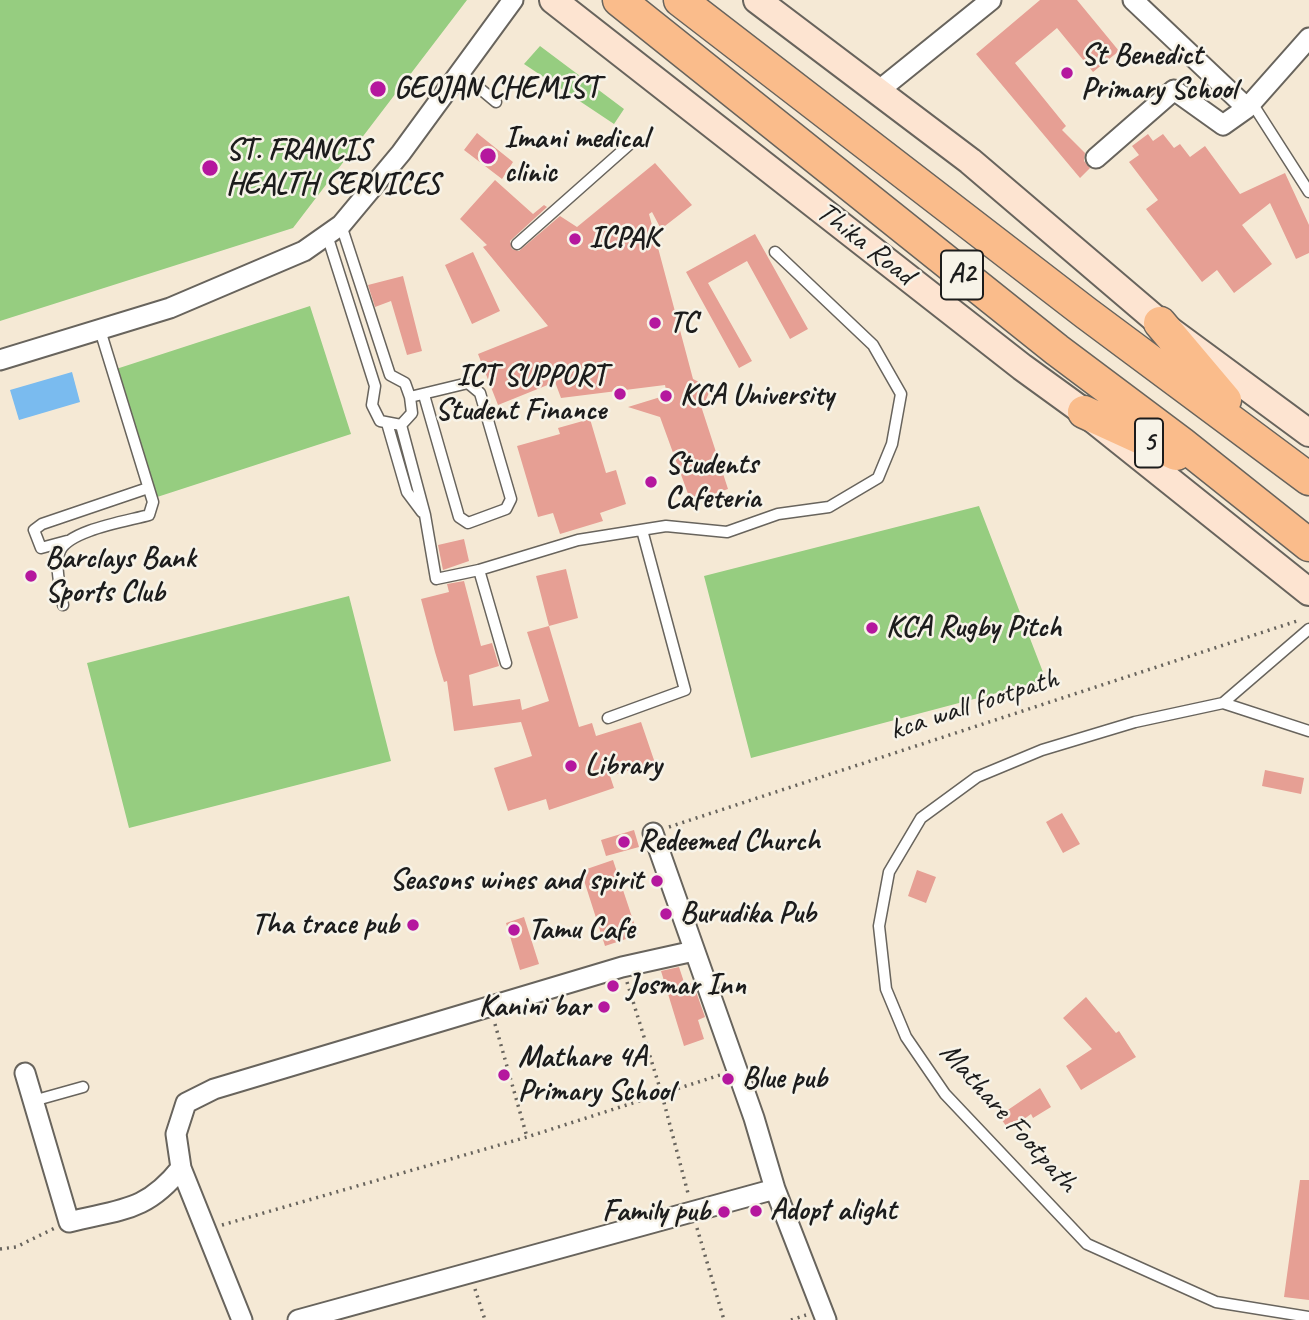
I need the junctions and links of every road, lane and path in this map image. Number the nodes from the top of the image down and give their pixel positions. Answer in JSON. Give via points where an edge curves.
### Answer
{"nodes":[{"id":1,"x":513,"y":0,"type":"edge"},
{"id":2,"x":553,"y":0,"type":"edge"},
{"id":3,"x":619,"y":0,"type":"edge"},
{"id":4,"x":680,"y":0,"type":"edge"},
{"id":5,"x":757,"y":0,"type":"edge"},
{"id":6,"x":991,"y":0,"type":"edge"},
{"id":7,"x":1133,"y":0,"type":"edge"},
{"id":8,"x":1309,"y":38,"type":"edge"},
{"id":9,"x":460,"y":72,"type":"junction"},
{"id":10,"x":877,"y":92,"type":"junction"},
{"id":11,"x":496,"y":102,"type":"dead end"},
{"id":12,"x":1250,"y":106,"type":"junction"},
{"id":13,"x":631,"y":143,"type":"dead end"},
{"id":14,"x":1096,"y":158,"type":"dead end"},
{"id":15,"x":1309,"y":192,"type":"edge"},
{"id":16,"x":334,"y":230,"type":"junction"},
{"id":17,"x":517,"y":244,"type":"dead end"},
{"id":18,"x":775,"y":252,"type":"dead end"},
{"id":19,"x":1160,"y":323,"type":"junction"},
{"id":20,"x":100,"y":330,"type":"junction"},
{"id":21,"x":0,"y":360,"type":"edge"},
{"id":22,"x":390,"y":375,"type":"junction"},
{"id":23,"x":375,"y":386,"type":"junction"},
{"id":24,"x":424,"y":395,"type":"junction"},
{"id":25,"x":410,"y":397,"type":"junction"},
{"id":26,"x":1084,"y":412,"type":"junction"},
{"id":27,"x":387,"y":422,"type":"junction"},
{"id":28,"x":401,"y":425,"type":"junction"},
{"id":29,"x":1309,"y":433,"type":"edge"},
{"id":30,"x":1259,"y":441,"type":"junction"},
{"id":31,"x":1216,"y":470,"type":"junction"},
{"id":32,"x":1309,"y":479,"type":"edge"},
{"id":33,"x":148,"y":488,"type":"junction"},
{"id":34,"x":425,"y":515,"type":"junction"},
{"id":35,"x":642,"y":530,"type":"junction"},
{"id":36,"x":67,"y":541,"type":"junction"},
{"id":37,"x":1309,"y":545,"type":"edge"},
{"id":38,"x":479,"y":570,"type":"junction"},
{"id":39,"x":1309,"y":592,"type":"edge"},
{"id":40,"x":63,"y":605,"type":"dead end"},
{"id":41,"x":1309,"y":617,"type":"edge"},
{"id":42,"x":1309,"y":629,"type":"edge"},
{"id":43,"x":506,"y":663,"type":"dead end"},
{"id":44,"x":1223,"y":703,"type":"junction"},
{"id":45,"x":608,"y":718,"type":"dead end"},
{"id":46,"x":1309,"y":731,"type":"edge"},
{"id":47,"x":653,"y":833,"type":"joint"},
{"id":48,"x":694,"y":951,"type":"junction"},
{"id":49,"x":622,"y":967,"type":"junction"},
{"id":50,"x":489,"y":1005,"type":"junction"},
{"id":51,"x":736,"y":1070,"type":"junction"},
{"id":52,"x":25,"y":1073,"type":"dead end"},
{"id":53,"x":83,"y":1087,"type":"dead end"},
{"id":54,"x":662,"y":1096,"type":"junction"},
{"id":55,"x":33,"y":1101,"type":"junction"},
{"id":56,"x":527,"y":1138,"type":"junction"},
{"id":57,"x":181,"y":1168,"type":"junction"},
{"id":58,"x":775,"y":1189,"type":"junction"},
{"id":59,"x":693,"y":1213,"type":"junction"},
{"id":60,"x":69,"y":1222,"type":"junction"},
{"id":61,"x":206,"y":1229,"type":"junction"},
{"id":62,"x":0,"y":1249,"type":"edge"},
{"id":63,"x":471,"y":1274,"type":"junction"},
{"id":64,"x":1309,"y":1317,"type":"edge"},
{"id":65,"x":242,"y":1320,"type":"edge"},
{"id":66,"x":298,"y":1320,"type":"edge"},
{"id":67,"x":485,"y":1320,"type":"edge"},
{"id":68,"x":724,"y":1320,"type":"edge"},
{"id":69,"x":826,"y":1320,"type":"edge"}],
"edges":[{"from":1,"to":9,"type":"street"},
{"from":2,"to":26,"type":"main road","name":"Thika Road"},
{"from":3,"to":31,"type":"highway","name":"Thika Road","number":"A2","via":[[1057,350]]},
{"from":4,"to":30,"type":"highway","number":"A2"},
{"from":5,"to":10,"type":"main road"},
{"from":6,"to":10,"type":"street"},
{"from":7,"to":12,"type":"street"},
{"from":8,"to":12,"type":"street"},
{"from":9,"to":11,"type":"lane"},
{"from":9,"to":16,"type":"street","via":[[401,153]]},
{"from":10,"to":19,"type":"main road","via":[[970,162]]},
{"from":12,"to":14,"type":"street","via":[[1223,125],[1174,90]]},
{"from":12,"to":15,"type":"lane"},
{"from":13,"to":17,"type":"lane"},
{"from":16,"to":20,"type":"street","via":[[304,251],[170,309]]},
{"from":16,"to":22,"type":"lane"},
{"from":16,"to":23,"type":"lane"},
{"from":18,"to":35,"type":"lane","via":[[873,345],[901,394],[892,444],[878,478],[829,507],[778,514],[727,532],[666,526]]},
{"from":19,"to":29,"type":"main road"},
{"from":19,"to":30,"type":"highway"},
{"from":20,"to":21,"type":"street"},
{"from":20,"to":33,"type":"lane"},
{"from":22,"to":23,"type":"lane"},
{"from":22,"to":25,"type":"lane","via":[[405,383]]},
{"from":23,"to":27,"type":"lane","via":[[372,405],[380,421]]},
{"from":24,"to":24,"type":"lane","via":[[468,383],[480,393],[510,499],[506,509],[468,523],[459,517]]},
{"from":24,"to":25,"type":"lane"},
{"from":25,"to":28,"type":"lane","via":[[412,413]]},
{"from":26,"to":31,"type":"highway","number":"5"},
{"from":26,"to":39,"type":"main road","name":"Thika Road"},
{"from":27,"to":28,"type":"lane"},
{"from":27,"to":34,"type":"lane","via":[[407,492]]},
{"from":28,"to":34,"type":"lane"},
{"from":30,"to":32,"type":"highway","number":"A2"},
{"from":31,"to":37,"type":"highway","name":"Thika Road","number":"A2"},
{"from":33,"to":36,"type":"lane","via":[[153,502],[149,515]]},
{"from":33,"to":36,"type":"lane","via":[[34,530],[41,548]]},
{"from":34,"to":38,"type":"lane","via":[[436,579]]},
{"from":35,"to":38,"type":"lane","via":[[578,540]]},
{"from":35,"to":45,"type":"lane","via":[[685,690]]},
{"from":36,"to":40,"type":"lane","via":[[59,561]]},
{"from":38,"to":43,"type":"lane"},
{"from":41,"to":47,"type":"path","name":"kca wall footpath"},
{"from":42,"to":44,"type":"lane","name":"Mathare Footpath"},
{"from":44,"to":46,"type":"lane"},
{"from":44,"to":64,"type":"lane","name":"Mathare Footpath","via":[[1135,722],[1042,750],[977,777],[921,818],[889,872],[879,926],[886,989],[906,1037],[945,1094],[1087,1244],[1216,1302]]},
{"from":47,"to":48,"type":"street"},
{"from":48,"to":49,"type":"street"},
{"from":48,"to":51,"type":"street"},
{"from":49,"to":50,"type":"street"},
{"from":49,"to":54,"type":"path"},
{"from":50,"to":56,"type":"path"},
{"from":50,"to":57,"type":"street","via":[[214,1089],[186,1103],[176,1134]]},
{"from":51,"to":54,"type":"path"},
{"from":51,"to":58,"type":"street"},
{"from":52,"to":55,"type":"street"},
{"from":53,"to":55,"type":"lane"},
{"from":54,"to":56,"type":"path"},
{"from":54,"to":59,"type":"path"},
{"from":55,"to":60,"type":"street"},
{"from":56,"to":61,"type":"path"},
{"from":57,"to":60,"type":"street","via":[[145,1203]]},
{"from":57,"to":61,"type":"street"},
{"from":58,"to":59,"type":"street"},
{"from":58,"to":69,"type":"street"},
{"from":59,"to":63,"type":"street"},
{"from":59,"to":68,"type":"path"},
{"from":60,"to":62,"type":"path","via":[[16,1247]]},
{"from":61,"to":65,"type":"street"},
{"from":63,"to":66,"type":"street"},
{"from":63,"to":67,"type":"path"}]}
